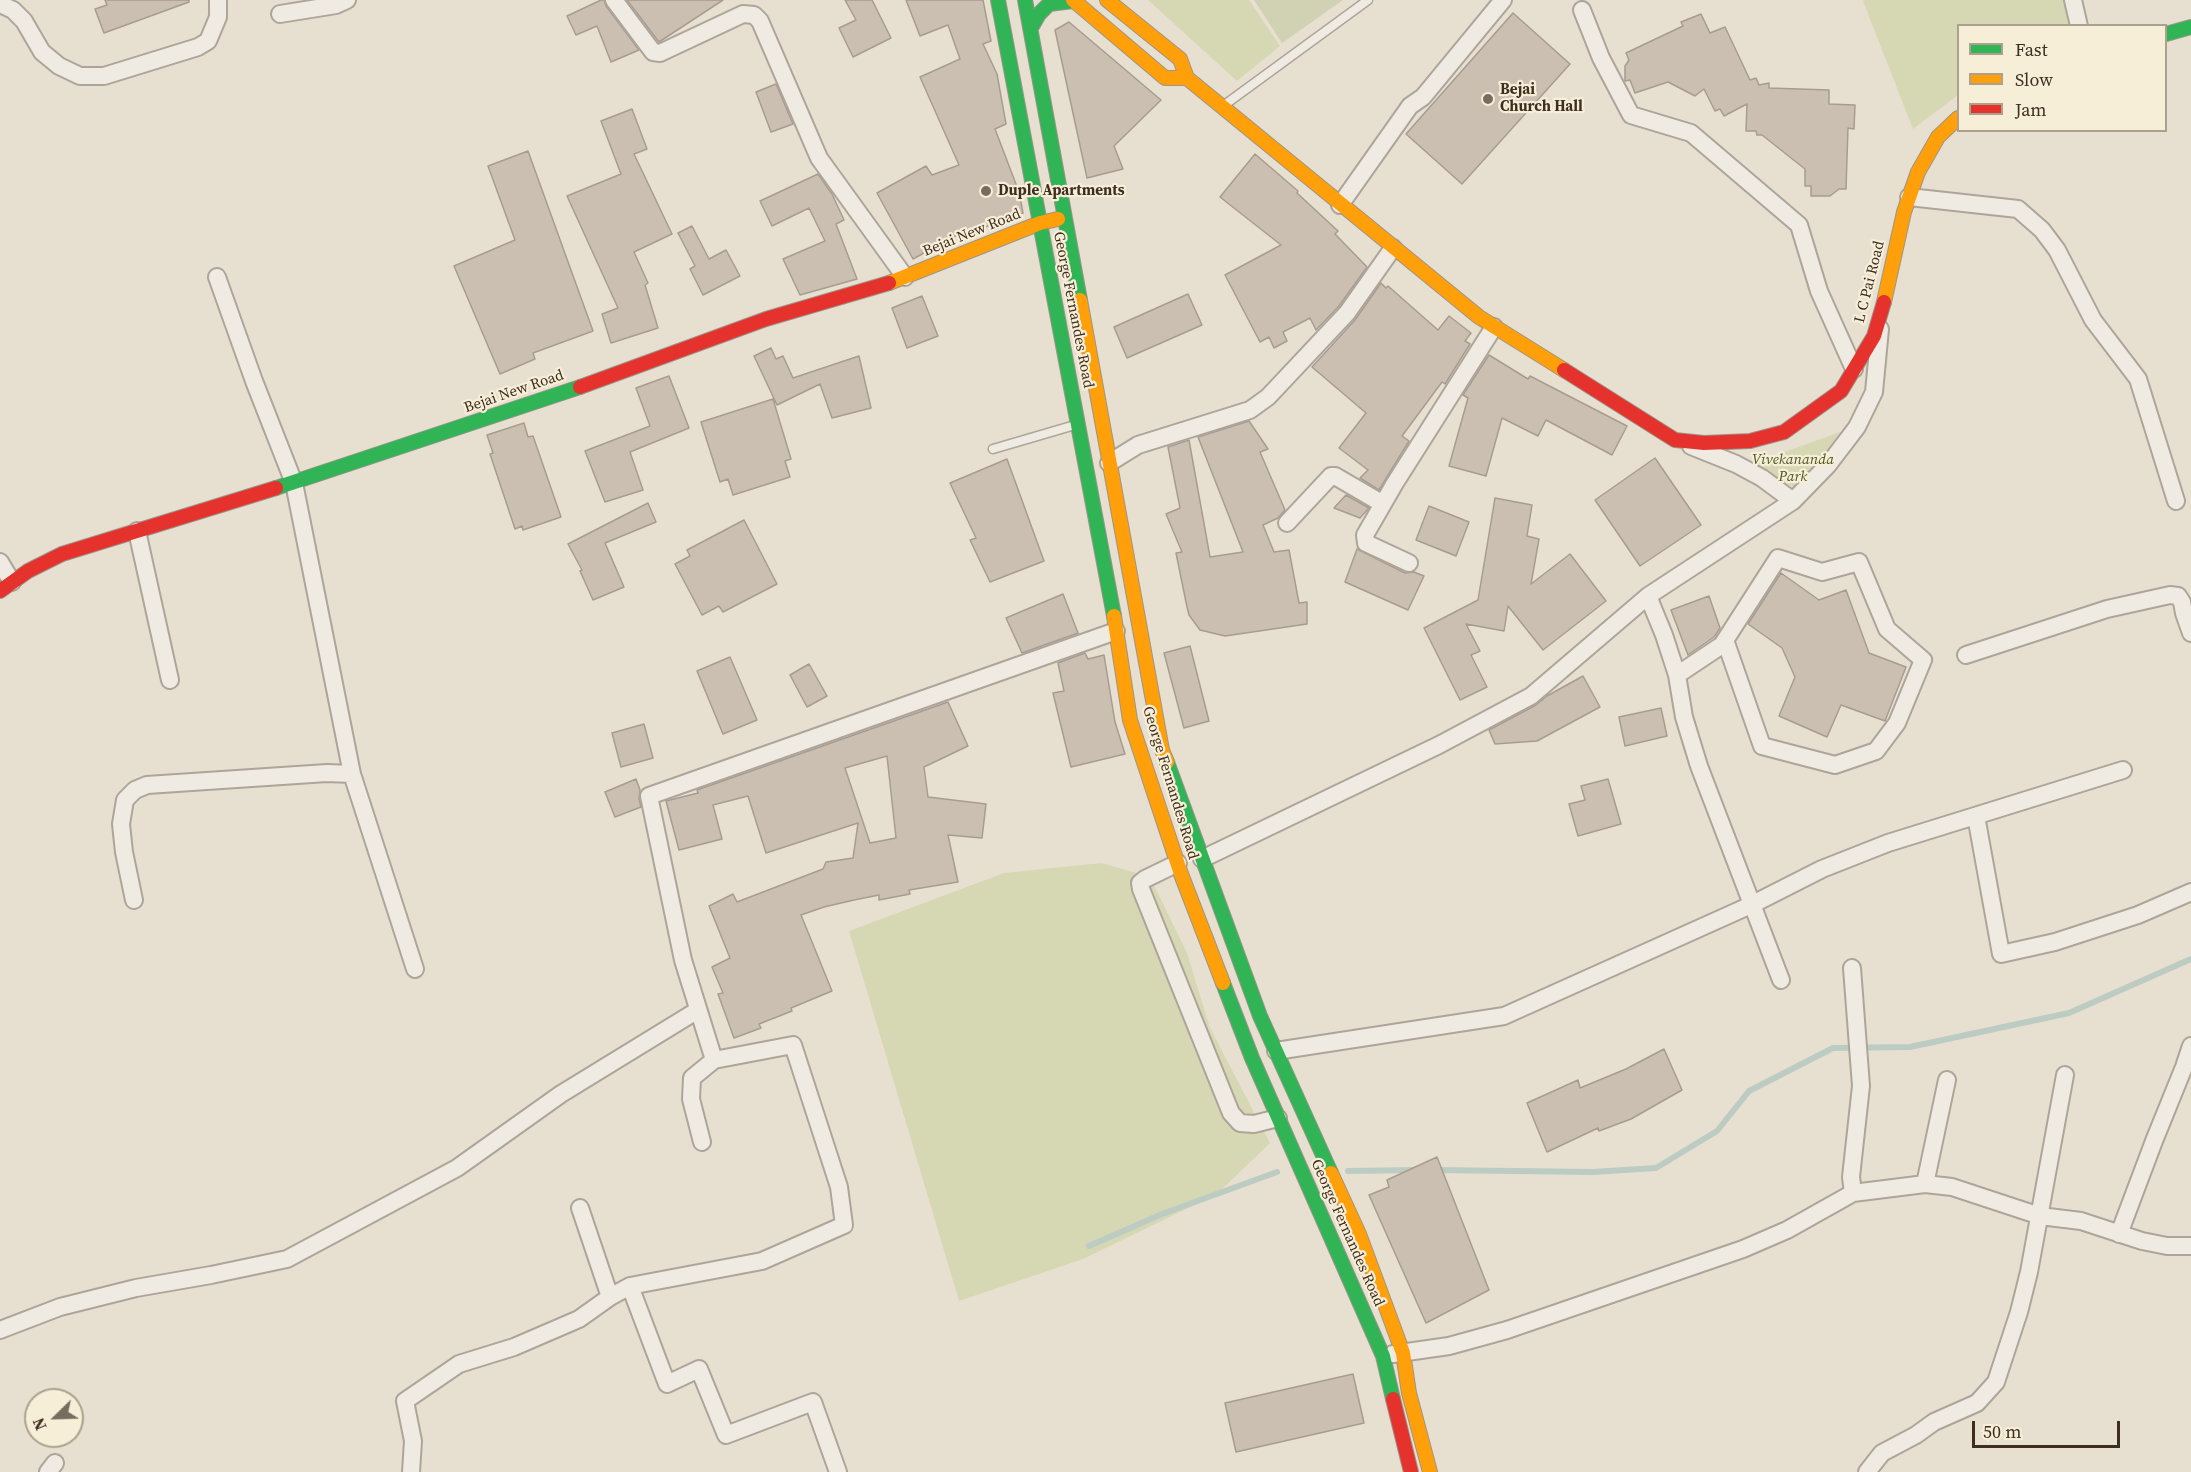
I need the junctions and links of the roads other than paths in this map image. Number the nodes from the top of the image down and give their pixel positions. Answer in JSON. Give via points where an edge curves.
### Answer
{"nodes":[{"id":1,"x":218,"y":0,"type":"edge"},
{"id":2,"x":347,"y":0,"type":"edge"},
{"id":3,"x":614,"y":0,"type":"edge"},
{"id":4,"x":998,"y":0,"type":"edge"},
{"id":5,"x":1025,"y":0,"type":"edge"},
{"id":6,"x":1107,"y":0,"type":"edge"},
{"id":7,"x":1368,"y":0,"type":"edge"},
{"id":8,"x":1503,"y":0,"type":"edge"},
{"id":9,"x":2073,"y":0,"type":"edge"},
{"id":10,"x":1073,"y":1,"type":"edge"},
{"id":11,"x":0,"y":4,"type":"edge"},
{"id":12,"x":1582,"y":10,"type":"dead end"},
{"id":13,"x":280,"y":14,"type":"dead end"},
{"id":14,"x":2079,"y":24,"type":"edge"},
{"id":15,"x":2191,"y":27,"type":"edge"},
{"id":16,"x":1030,"y":28,"type":"junction"},
{"id":17,"x":2167,"y":34,"type":"edge"},
{"id":18,"x":1187,"y":78,"type":"junction"},
{"id":19,"x":1222,"y":106,"type":"junction"},
{"id":20,"x":1957,"y":120,"type":"edge"},
{"id":21,"x":1909,"y":197,"type":"junction"},
{"id":22,"x":1340,"y":205,"type":"junction"},
{"id":23,"x":1065,"y":216,"type":"junction"},
{"id":24,"x":1040,"y":223,"type":"junction"},
{"id":25,"x":1393,"y":248,"type":"junction"},
{"id":26,"x":217,"y":277,"type":"dead end"},
{"id":27,"x":905,"y":277,"type":"junction"},
{"id":28,"x":1882,"y":313,"type":"junction"},
{"id":29,"x":1494,"y":327,"type":"junction"},
{"id":30,"x":1854,"y":369,"type":"junction"},
{"id":31,"x":1078,"y":424,"type":"junction"},
{"id":32,"x":1676,"y":440,"type":"junction"},
{"id":33,"x":993,"y":449,"type":"dead end"},
{"id":34,"x":1109,"y":462,"type":"junction"},
{"id":35,"x":294,"y":483,"type":"junction"},
{"id":36,"x":1793,"y":501,"type":"junction"},
{"id":37,"x":2176,"y":501,"type":"dead end"},
{"id":38,"x":1383,"y":504,"type":"junction"},
{"id":39,"x":1287,"y":524,"type":"dead end"},
{"id":40,"x":136,"y":531,"type":"junction"},
{"id":41,"x":0,"y":562,"type":"edge"},
{"id":42,"x":1409,"y":562,"type":"dead end"},
{"id":43,"x":6,"y":586,"type":"edge"},
{"id":44,"x":1648,"y":597,"type":"junction"},
{"id":45,"x":1116,"y":631,"type":"junction"},
{"id":46,"x":2191,"y":633,"type":"edge"},
{"id":47,"x":1725,"y":640,"type":"junction"},
{"id":48,"x":1966,"y":655,"type":"dead end"},
{"id":49,"x":1677,"y":675,"type":"junction"},
{"id":50,"x":170,"y":680,"type":"dead end"},
{"id":51,"x":2123,"y":770,"type":"dead end"},
{"id":52,"x":352,"y":774,"type":"junction"},
{"id":53,"x":1976,"y":816,"type":"junction"},
{"id":54,"x":1202,"y":859,"type":"junction"},
{"id":55,"x":1178,"y":863,"type":"junction"},
{"id":56,"x":2191,"y":892,"type":"edge"},
{"id":57,"x":134,"y":900,"type":"dead end"},
{"id":58,"x":1751,"y":904,"type":"junction"},
{"id":59,"x":1852,"y":968,"type":"dead end"},
{"id":60,"x":415,"y":969,"type":"dead end"},
{"id":61,"x":1781,"y":980,"type":"dead end"},
{"id":62,"x":698,"y":1011,"type":"junction"},
{"id":63,"x":2191,"y":1046,"type":"edge"},
{"id":64,"x":1276,"y":1051,"type":"junction"},
{"id":65,"x":714,"y":1060,"type":"junction"},
{"id":66,"x":2065,"y":1075,"type":"dead end"},
{"id":67,"x":1947,"y":1080,"type":"dead end"},
{"id":68,"x":1278,"y":1118,"type":"junction"},
{"id":69,"x":702,"y":1142,"type":"dead end"},
{"id":70,"x":1925,"y":1184,"type":"junction"},
{"id":71,"x":1853,"y":1193,"type":"junction"},
{"id":72,"x":580,"y":1208,"type":"dead end"},
{"id":73,"x":2040,"y":1216,"type":"junction"},
{"id":74,"x":2119,"y":1234,"type":"junction"},
{"id":75,"x":2191,"y":1246,"type":"edge"},
{"id":76,"x":630,"y":1286,"type":"junction"},
{"id":77,"x":610,"y":1298,"type":"junction"},
{"id":78,"x":0,"y":1330,"type":"edge"},
{"id":79,"x":1404,"y":1353,"type":"junction"},
{"id":80,"x":1383,"y":1356,"type":"junction"},
{"id":81,"x":411,"y":1472,"type":"edge"},
{"id":82,"x":838,"y":1472,"type":"edge"},
{"id":83,"x":1411,"y":1472,"type":"edge"},
{"id":84,"x":1430,"y":1472,"type":"edge"},
{"id":85,"x":1867,"y":1472,"type":"edge"}],
"edges":[{"from":1,"to":11,"type":"street","via":[[218,17],[208,41],[104,76],[80,76],[59,66],[42,52],[24,21]]},
{"from":2,"to":13,"type":"street"},
{"from":3,"to":27,"type":"street","via":[[653,52],[660,53],[743,14],[754,15],[819,158]]},
{"from":4,"to":24,"type":"main road","name":"George Fernandes Road"},
{"from":5,"to":16,"type":"main road","name":"George Fernandes Road"},
{"from":6,"to":18,"type":"main road","via":[[1180,59]]},
{"from":7,"to":19,"type":"lane"},
{"from":8,"to":22,"type":"street","via":[[1423,97],[1410,106]]},
{"from":9,"to":14,"type":"street"},
{"from":10,"to":16,"type":"main road","via":[[1049,4]]},
{"from":10,"to":18,"type":"main road","via":[[1165,78]]},
{"from":12,"to":30,"type":"street","via":[[1601,58],[1631,115],[1692,134],[1799,225],[1820,291]]},
{"from":15,"to":17,"type":"main road"},
{"from":16,"to":23,"type":"main road","name":"George Fernandes Road"},
{"from":18,"to":19,"type":"main road"},
{"from":19,"to":22,"type":"main road"},
{"from":20,"to":21,"type":"main road","name":"L C Pai Road","via":[[1938,137]]},
{"from":21,"to":28,"type":"main road","name":"L C Pai Road"},
{"from":21,"to":37,"type":"street","via":[[2018,209],[2042,230],[2057,250],[2093,320],[2138,379]]},
{"from":22,"to":25,"type":"main road"},
{"from":23,"to":24,"type":"main road","name":"Bejai New Road"},
{"from":23,"to":34,"type":"main road","name":"George Fernandes Road"},
{"from":24,"to":27,"type":"main road","name":"Bejai New Road"},
{"from":24,"to":31,"type":"main road","name":"George Fernandes Road"},
{"from":25,"to":29,"type":"main road"},
{"from":25,"to":34,"type":"street","via":[[1347,313],[1268,397],[1250,410],[1138,445]]},
{"from":26,"to":35,"type":"street"},
{"from":27,"to":35,"type":"main road","name":"Bejai New Road","via":[[766,319]]},
{"from":28,"to":30,"type":"main road","name":"L C Pai Road","via":[[1874,336]]},
{"from":28,"to":36,"type":"street","via":[[1874,392],[1857,427]]},
{"from":29,"to":32,"type":"main road"},
{"from":29,"to":38,"type":"street"},
{"from":30,"to":32,"type":"main road","name":"L C Pai Road","via":[[1841,391],[1784,432],[1750,441]]},
{"from":31,"to":33,"type":"lane"},
{"from":31,"to":45,"type":"main road","name":"George Fernandes Road"},
{"from":32,"to":36,"type":"street","via":[[1736,464]]},
{"from":34,"to":54,"type":"main road","name":"George Fernandes Road","via":[[1162,750]]},
{"from":35,"to":40,"type":"main road","name":"Bejai New Road"},
{"from":35,"to":52,"type":"street"},
{"from":36,"to":44,"type":"street"},
{"from":38,"to":39,"type":"street","via":[[1332,476]]},
{"from":38,"to":42,"type":"street","via":[[1365,541]]},
{"from":40,"to":43,"type":"main road","name":"Bejai New Road","via":[[62,554]]},
{"from":40,"to":50,"type":"street"},
{"from":41,"to":43,"type":"street"},
{"from":44,"to":49,"type":"street"},
{"from":44,"to":54,"type":"street","via":[[1532,696]]},
{"from":45,"to":55,"type":"main road","name":"George Fernandes Road","via":[[1130,720]]},
{"from":45,"to":62,"type":"street","via":[[648,796],[683,960]]},
{"from":46,"to":48,"type":"street","via":[[2182,602],[2178,596],[2170,595],[2107,609]]},
{"from":47,"to":47,"type":"street","via":[[1778,558],[1822,572],[1859,562],[1887,628],[1923,660],[1897,723],[1876,751],[1835,765],[1762,746]]},
{"from":47,"to":49,"type":"street"},
{"from":49,"to":58,"type":"street","via":[[1684,717],[1699,766]]},
{"from":51,"to":53,"type":"street"},
{"from":52,"to":57,"type":"street","via":[[147,785],[135,790],[125,800],[121,824]]},
{"from":52,"to":60,"type":"street"},
{"from":53,"to":56,"type":"street","via":[[2001,954],[2066,939]]},
{"from":53,"to":58,"type":"street","via":[[1888,843],[1822,869]]},
{"from":54,"to":64,"type":"main road","name":"George Fernandes Road"},
{"from":55,"to":68,"type":"main road","name":"George Fernandes Road","via":[[1251,1058]]},
{"from":55,"to":68,"type":"street","via":[[1144,879],[1141,889],[1231,1113],[1240,1123]]},
{"from":58,"to":61,"type":"street"},
{"from":58,"to":64,"type":"street","via":[[1504,1016]]},
{"from":59,"to":71,"type":"street","via":[[1862,1086],[1851,1177]]},
{"from":62,"to":65,"type":"street"},
{"from":62,"to":78,"type":"street","via":[[561,1094],[457,1168],[287,1259],[60,1307]]},
{"from":63,"to":74,"type":"street"},
{"from":64,"to":79,"type":"main road","name":"George Fernandes Road","via":[[1359,1234]]},
{"from":65,"to":69,"type":"street","via":[[692,1078],[691,1100]]},
{"from":65,"to":76,"type":"street","via":[[794,1045],[839,1187],[844,1225],[762,1261]]},
{"from":66,"to":73,"type":"street"},
{"from":67,"to":70,"type":"street"},
{"from":68,"to":80,"type":"main road","name":"George Fernandes Road"},
{"from":70,"to":71,"type":"street"},
{"from":70,"to":73,"type":"street","via":[[1952,1187]]},
{"from":71,"to":79,"type":"street","via":[[1787,1230],[1743,1249],[1507,1330]]},
{"from":72,"to":77,"type":"street"},
{"from":73,"to":74,"type":"street","via":[[2081,1221]]},
{"from":73,"to":85,"type":"street","via":[[2019,1312],[1996,1382],[1977,1403],[1934,1422],[1882,1453]]},
{"from":74,"to":75,"type":"street","via":[[2167,1246]]},
{"from":76,"to":77,"type":"street"},
{"from":76,"to":82,"type":"street","via":[[667,1384],[699,1369],[726,1435],[813,1402]]},
{"from":77,"to":81,"type":"street","via":[[579,1319],[514,1347],[459,1364],[405,1401],[412,1441]]},
{"from":79,"to":80,"type":"street"},
{"from":79,"to":84,"type":"main road","name":"George Fernandes Road","via":[[1409,1393]]},
{"from":80,"to":83,"type":"main road","name":"George Fernandes Road"}]}
